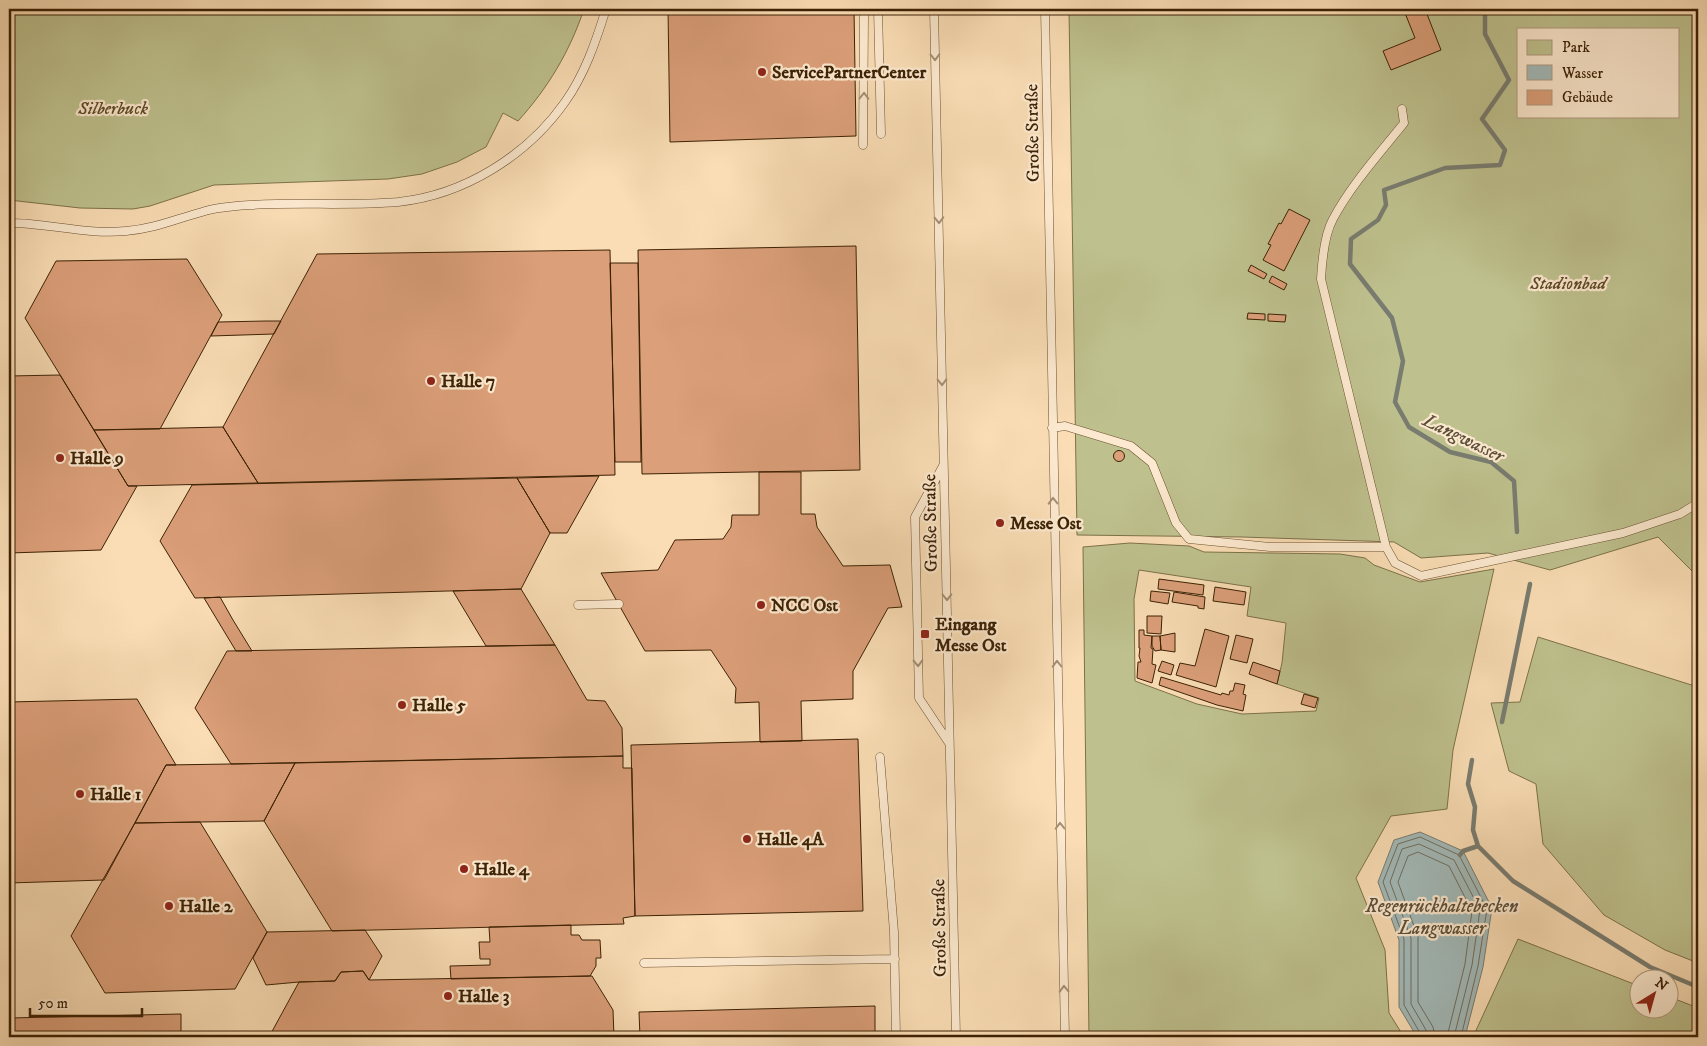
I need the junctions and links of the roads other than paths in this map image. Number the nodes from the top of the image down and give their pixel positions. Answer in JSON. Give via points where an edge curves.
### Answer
{"nodes":[{"id":1,"x":606,"y":9,"type":"edge"},
{"id":2,"x":866,"y":9,"type":"edge"},
{"id":3,"x":878,"y":9,"type":"edge"},
{"id":4,"x":934,"y":9,"type":"edge"},
{"id":5,"x":1045,"y":9,"type":"edge"},
{"id":6,"x":1402,"y":109,"type":"dead end"},
{"id":7,"x":881,"y":134,"type":"dead end"},
{"id":8,"x":863,"y":145,"type":"dead end"},
{"id":9,"x":9,"y":223,"type":"edge"},
{"id":10,"x":1052,"y":428,"type":"junction"},
{"id":11,"x":944,"y":464,"type":"junction"},
{"id":12,"x":1698,"y":503,"type":"edge"},
{"id":13,"x":1386,"y":547,"type":"junction"},
{"id":14,"x":619,"y":604,"type":"dead end"},
{"id":15,"x":578,"y":605,"type":"dead end"},
{"id":16,"x":950,"y":744,"type":"junction"},
{"id":17,"x":880,"y":757,"type":"dead end"},
{"id":18,"x":895,"y":960,"type":"junction"},
{"id":19,"x":644,"y":963,"type":"dead end"},
{"id":20,"x":896,"y":1037,"type":"edge"},
{"id":21,"x":956,"y":1037,"type":"edge"},
{"id":22,"x":1065,"y":1037,"type":"edge"}],
"edges":[{"from":1,"to":9,"type":"lane","via":[[585,68],[552,118],[511,157],[478,178],[454,188],[400,202],[226,207],[154,228],[123,232]]},
{"from":8,"to":2,"type":"lane","one_way":true},
{"from":3,"to":7,"type":"lane"},
{"from":4,"to":11,"type":"lane","name":"Große Straße","one_way":true},
{"from":5,"to":10,"type":"lane","name":"Große Straße"},
{"from":6,"to":13,"type":"lane","via":[[1404,123],[1332,220],[1321,279]]},
{"from":10,"to":13,"type":"lane","via":[[1065,426],[1131,446],[1152,462],[1176,523],[1188,539],[1270,548]]},
{"from":22,"to":10,"type":"lane","name":"Große Straße","one_way":true},
{"from":11,"to":16,"type":"lane","name":"Große Straße","one_way":true},
{"from":11,"to":16,"type":"lane","one_way":true,"via":[[915,517],[916,571],[919,698]]},
{"from":12,"to":13,"type":"lane","via":[[1680,514],[1623,533],[1420,576],[1395,563]]},
{"from":14,"to":15,"type":"lane"},
{"from":16,"to":21,"type":"lane","name":"Große Straße"},
{"from":17,"to":18,"type":"lane"},
{"from":18,"to":19,"type":"lane"},
{"from":18,"to":20,"type":"lane"}]}
